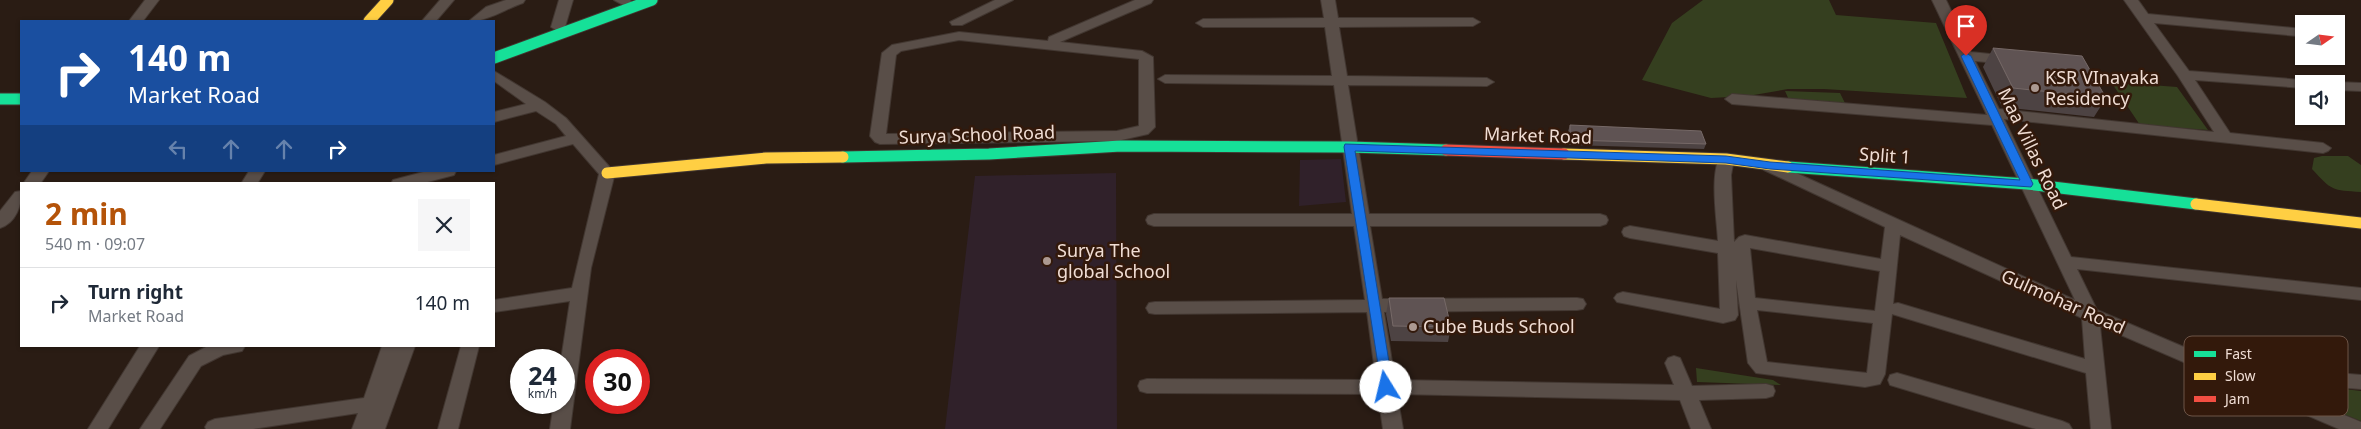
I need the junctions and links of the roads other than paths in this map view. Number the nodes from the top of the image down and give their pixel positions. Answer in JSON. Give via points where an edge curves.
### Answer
{"nodes":[{"id":1,"x":152,"y":0,"type":"edge"},
{"id":2,"x":388,"y":0,"type":"edge"},
{"id":3,"x":447,"y":0,"type":"edge"},
{"id":4,"x":518,"y":0,"type":"edge"},
{"id":5,"x":566,"y":0,"type":"edge"},
{"id":6,"x":652,"y":0,"type":"edge"},
{"id":7,"x":1006,"y":0,"type":"edge"},
{"id":8,"x":1146,"y":0,"type":"edge"},
{"id":9,"x":1328,"y":0,"type":"edge"},
{"id":10,"x":1939,"y":0,"type":"edge"},
{"id":11,"x":2131,"y":0,"type":"edge"},
{"id":12,"x":625,"y":1,"type":"edge"},
{"id":13,"x":2145,"y":18,"type":"junction"},
{"id":14,"x":137,"y":20,"type":"edge"},
{"id":15,"x":370,"y":20,"type":"edge"},
{"id":16,"x":431,"y":20,"type":"edge"},
{"id":17,"x":477,"y":20,"type":"edge"},
{"id":18,"x":957,"y":22,"type":"dead end"},
{"id":19,"x":1331,"y":22,"type":"junction"},
{"id":20,"x":1473,"y":22,"type":"dead end"},
{"id":21,"x":1203,"y":23,"type":"dead end"},
{"id":22,"x":558,"y":27,"type":"junction"},
{"id":23,"x":2295,"y":32,"type":"edge"},
{"id":24,"x":1054,"y":40,"type":"dead end"},
{"id":25,"x":495,"y":48,"type":"edge"},
{"id":26,"x":1966,"y":56,"type":"junction"},
{"id":27,"x":495,"y":58,"type":"edge"},
{"id":28,"x":2023,"y":62,"type":"edge"},
{"id":29,"x":2185,"y":75,"type":"junction"},
{"id":30,"x":495,"y":76,"type":"edge"},
{"id":31,"x":1165,"y":79,"type":"dead end"},
{"id":32,"x":1340,"y":80,"type":"junction"},
{"id":33,"x":1487,"y":82,"type":"dead end"},
{"id":34,"x":2295,"y":83,"type":"edge"},
{"id":35,"x":2345,"y":86,"type":"edge"},
{"id":36,"x":2361,"y":87,"type":"edge"},
{"id":37,"x":20,"y":99,"type":"edge"},
{"id":38,"x":1732,"y":99,"type":"dead end"},
{"id":39,"x":0,"y":100,"type":"edge"},
{"id":40,"x":540,"y":105,"type":"junction"},
{"id":41,"x":495,"y":117,"type":"edge"},
{"id":42,"x":1995,"y":117,"type":"junction"},
{"id":43,"x":991,"y":136,"type":"junction"},
{"id":44,"x":576,"y":138,"type":"junction"},
{"id":45,"x":903,"y":139,"type":"junction"},
{"id":46,"x":2226,"y":139,"type":"junction"},
{"id":47,"x":1119,"y":141,"type":"junction"},
{"id":48,"x":1349,"y":147,"type":"junction"},
{"id":49,"x":2324,"y":148,"type":"dead end"},
{"id":50,"x":990,"y":154,"type":"junction"},
{"id":51,"x":900,"y":155,"type":"junction"},
{"id":52,"x":1726,"y":159,"type":"junction"},
{"id":53,"x":495,"y":160,"type":"edge"},
{"id":54,"x":1770,"y":166,"type":"junction"},
{"id":55,"x":40,"y":172,"type":"edge"},
{"id":56,"x":444,"y":172,"type":"edge"},
{"id":57,"x":607,"y":173,"type":"junction"},
{"id":58,"x":33,"y":182,"type":"edge"},
{"id":59,"x":407,"y":182,"type":"edge"},
{"id":60,"x":2034,"y":185,"type":"junction"},
{"id":61,"x":20,"y":197,"type":"edge"},
{"id":62,"x":1154,"y":220,"type":"dead end"},
{"id":63,"x":1361,"y":220,"type":"junction"},
{"id":64,"x":1600,"y":220,"type":"dead end"},
{"id":65,"x":0,"y":222,"type":"edge"},
{"id":66,"x":2361,"y":223,"type":"edge"},
{"id":67,"x":1893,"y":225,"type":"junction"},
{"id":68,"x":1630,"y":232,"type":"dead end"},
{"id":69,"x":1728,"y":249,"type":"junction"},
{"id":70,"x":2064,"y":262,"type":"junction"},
{"id":71,"x":1888,"y":266,"type":"junction"},
{"id":72,"x":580,"y":293,"type":"junction"},
{"id":73,"x":2361,"y":294,"type":"edge"},
{"id":74,"x":1623,"y":298,"type":"dead end"},
{"id":75,"x":1747,"y":303,"type":"junction"},
{"id":76,"x":1577,"y":304,"type":"dead end"},
{"id":77,"x":495,"y":306,"type":"edge"},
{"id":78,"x":1374,"y":306,"type":"junction"},
{"id":79,"x":1155,"y":308,"type":"dead end"},
{"id":80,"x":1890,"y":313,"type":"junction"},
{"id":81,"x":2090,"y":314,"type":"junction"},
{"id":82,"x":149,"y":347,"type":"edge"},
{"id":83,"x":231,"y":347,"type":"edge"},
{"id":84,"x":391,"y":347,"type":"edge"},
{"id":85,"x":406,"y":347,"type":"edge"},
{"id":86,"x":470,"y":347,"type":"edge"},
{"id":87,"x":572,"y":349,"type":"edge"},
{"id":88,"x":2184,"y":356,"type":"edge"},
{"id":89,"x":1674,"y":363,"type":"dead end"},
{"id":90,"x":2095,"y":369,"type":"junction"},
{"id":91,"x":1898,"y":380,"type":"dead end"},
{"id":92,"x":2348,"y":381,"type":"edge"},
{"id":93,"x":2361,"y":382,"type":"edge"},
{"id":94,"x":1147,"y":386,"type":"dead end"},
{"id":95,"x":1386,"y":387,"type":"junction"},
{"id":96,"x":1766,"y":391,"type":"dead end"},
{"id":97,"x":1686,"y":393,"type":"junction"},
{"id":98,"x":370,"y":404,"type":"junction"},
{"id":99,"x":562,"y":414,"type":"edge"},
{"id":100,"x":2327,"y":416,"type":"edge"},
{"id":101,"x":215,"y":427,"type":"dead end"},
{"id":102,"x":98,"y":429,"type":"edge"},
{"id":103,"x":150,"y":429,"type":"edge"},
{"id":104,"x":362,"y":429,"type":"edge"},
{"id":105,"x":375,"y":429,"type":"edge"},
{"id":106,"x":448,"y":429,"type":"edge"},
{"id":107,"x":560,"y":429,"type":"edge"},
{"id":108,"x":1393,"y":429,"type":"edge"},
{"id":109,"x":1701,"y":429,"type":"edge"},
{"id":110,"x":2062,"y":429,"type":"edge"},
{"id":111,"x":2101,"y":429,"type":"edge"},
{"id":112,"x":2359,"y":429,"type":"edge"}],
"edges":[{"from":1,"to":14,"type":"street"},
{"from":2,"to":15,"type":"street"},
{"from":3,"to":16,"type":"street"},
{"from":4,"to":17,"type":"street","via":[[491,10]]},
{"from":5,"to":22,"type":"street"},
{"from":6,"to":27,"type":"street"},
{"from":7,"to":18,"type":"street"},
{"from":8,"to":24,"type":"street"},
{"from":9,"to":19,"type":"street"},
{"from":10,"to":26,"type":"street","name":"Maa Villas Road"},
{"from":11,"to":13,"type":"street"},
{"from":12,"to":22,"type":"street"},
{"from":13,"to":23,"type":"street"},
{"from":13,"to":29,"type":"street"},
{"from":19,"to":20,"type":"street"},
{"from":19,"to":21,"type":"street"},
{"from":19,"to":32,"type":"street"},
{"from":22,"to":25,"type":"street"},
{"from":26,"to":28,"type":"street"},
{"from":26,"to":42,"type":"street","name":"Maa Villas Road"},
{"from":29,"to":34,"type":"street"},
{"from":29,"to":46,"type":"street"},
{"from":30,"to":40,"type":"street"},
{"from":31,"to":32,"type":"street"},
{"from":32,"to":33,"type":"street"},
{"from":32,"to":48,"type":"street"},
{"from":35,"to":36,"type":"street"},
{"from":37,"to":39,"type":"street"},
{"from":38,"to":42,"type":"street"},
{"from":40,"to":41,"type":"street"},
{"from":40,"to":44,"type":"street"},
{"from":42,"to":46,"type":"street"},
{"from":42,"to":60,"type":"street","name":"Maa Villas Road"},
{"from":43,"to":45,"type":"street"},
{"from":43,"to":47,"type":"street"},
{"from":43,"to":50,"type":"street"},
{"from":44,"to":53,"type":"street"},
{"from":44,"to":57,"type":"street"},
{"from":45,"to":47,"type":"street","via":[[880,139],[878,136],[889,53],[897,48],[959,36],[1146,57],[1147,127]]},
{"from":45,"to":51,"type":"street"},
{"from":46,"to":49,"type":"street"},
{"from":47,"to":48,"type":"street","name":"Surya School Road"},
{"from":47,"to":50,"type":"street","name":"Surya School Road"},
{"from":48,"to":52,"type":"street","name":"Market Road"},
{"from":48,"to":63,"type":"street"},
{"from":50,"to":51,"type":"street","name":"Surya School Road"},
{"from":51,"to":57,"type":"street","name":"Surya School Road","via":[[741,159]]},
{"from":52,"to":54,"type":"street","name":"Split 1"},
{"from":52,"to":69,"type":"street","via":[[1723,176]]},
{"from":54,"to":60,"type":"street","name":"Split 1"},
{"from":54,"to":67,"type":"street","name":"Gulmohar Road"},
{"from":55,"to":58,"type":"street"},
{"from":56,"to":59,"type":"street"},
{"from":57,"to":72,"type":"street","via":[[583,268]]},
{"from":60,"to":66,"type":"street","name":"Split 1"},
{"from":60,"to":70,"type":"street","name":"Maa Villas Road"},
{"from":61,"to":65,"type":"street"},
{"from":62,"to":63,"type":"street"},
{"from":63,"to":64,"type":"street"},
{"from":63,"to":78,"type":"street"},
{"from":67,"to":71,"type":"street"},
{"from":67,"to":81,"type":"street","name":"Gulmohar Road"},
{"from":68,"to":69,"type":"street"},
{"from":69,"to":74,"type":"street","via":[[1729,315]]},
{"from":70,"to":73,"type":"street"},
{"from":70,"to":81,"type":"street","name":"Maa Villas Road"},
{"from":71,"to":75,"type":"street","via":[[1745,241],[1742,244]]},
{"from":71,"to":80,"type":"street"},
{"from":72,"to":77,"type":"street"},
{"from":72,"to":87,"type":"street"},
{"from":75,"to":80,"type":"street"},
{"from":75,"to":80,"type":"street","via":[[1757,363],[1762,368],[1865,380],[1876,374]]},
{"from":76,"to":78,"type":"street"},
{"from":78,"to":79,"type":"street"},
{"from":78,"to":95,"type":"street"},
{"from":80,"to":90,"type":"street"},
{"from":81,"to":88,"type":"street","name":"Gulmohar Road"},
{"from":81,"to":90,"type":"street"},
{"from":82,"to":102,"type":"street"},
{"from":83,"to":103,"type":"street","via":[[194,362]]},
{"from":84,"to":98,"type":"street"},
{"from":85,"to":105,"type":"street"},
{"from":86,"to":106,"type":"street"},
{"from":89,"to":97,"type":"street"},
{"from":90,"to":111,"type":"street"},
{"from":91,"to":110,"type":"street"},
{"from":92,"to":93,"type":"street"},
{"from":94,"to":95,"type":"street"},
{"from":95,"to":97,"type":"street"},
{"from":95,"to":108,"type":"street"},
{"from":96,"to":97,"type":"street"},
{"from":97,"to":109,"type":"street"},
{"from":98,"to":101,"type":"street"},
{"from":98,"to":104,"type":"street"},
{"from":99,"to":107,"type":"street"},
{"from":100,"to":112,"type":"street","name":"Gulmohar Road"}]}
